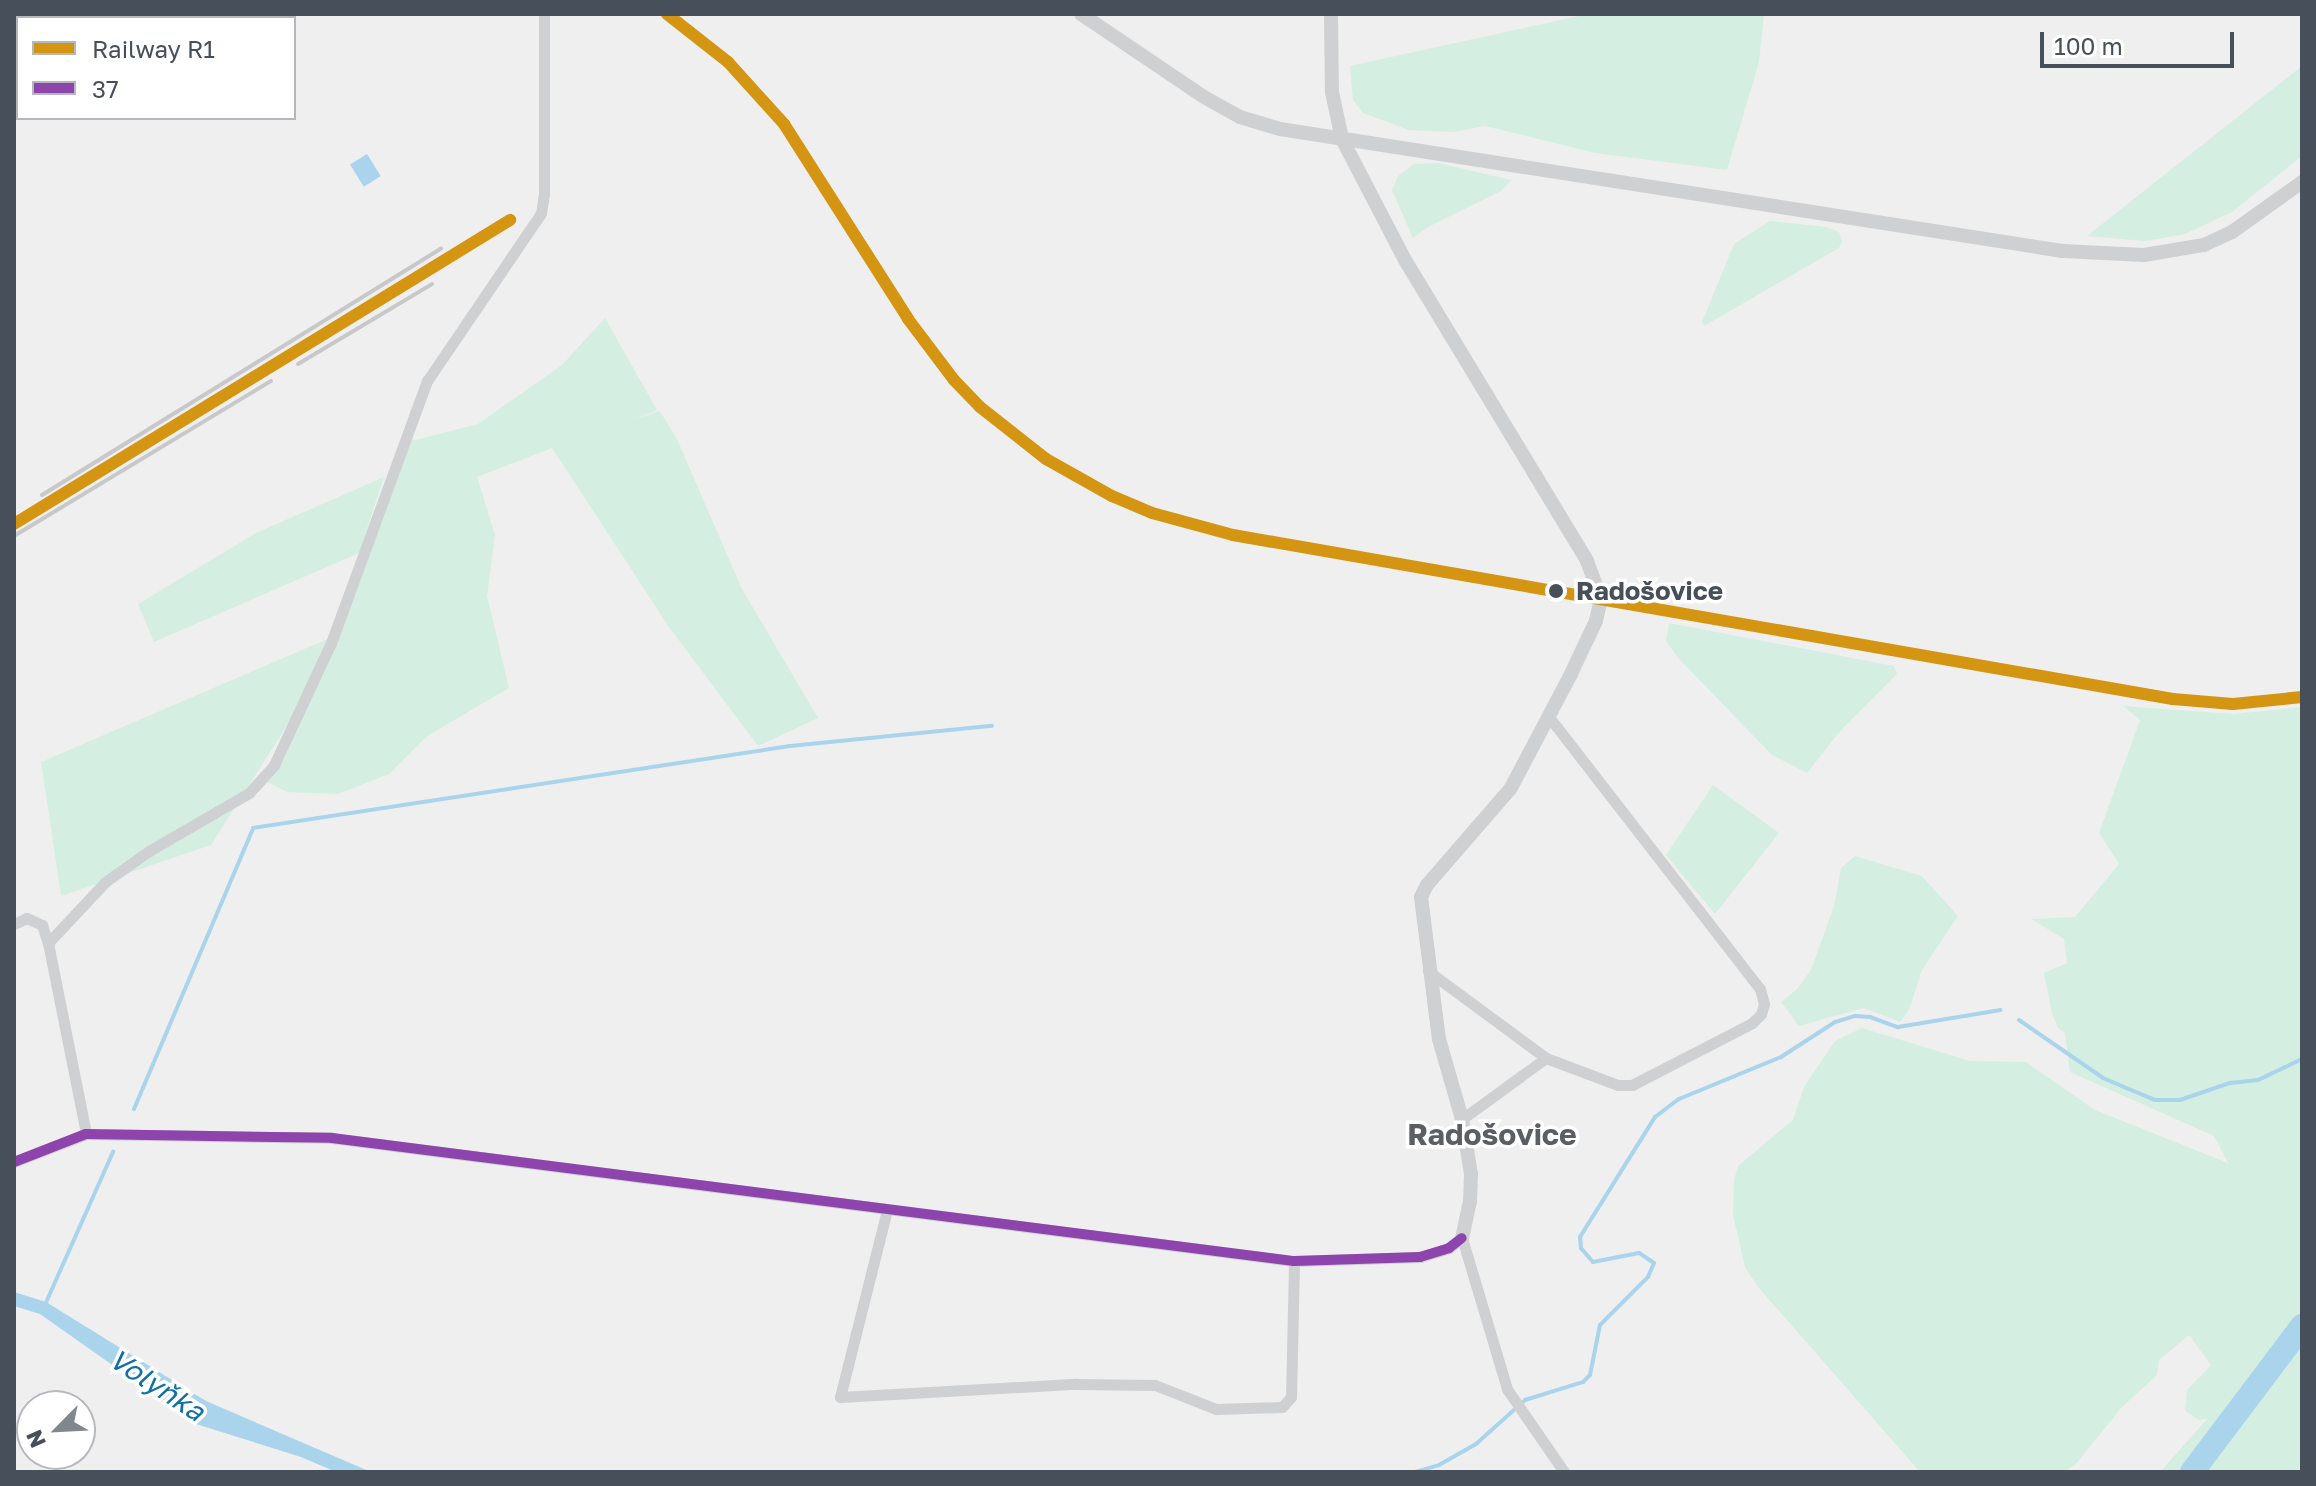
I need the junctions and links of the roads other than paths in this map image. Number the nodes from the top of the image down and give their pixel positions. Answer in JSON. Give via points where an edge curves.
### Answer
{"nodes":[{"id":1,"x":544,"y":14,"type":"edge"},
{"id":2,"x":1081,"y":14,"type":"edge"},
{"id":3,"x":1331,"y":14,"type":"edge"},
{"id":4,"x":1342,"y":139,"type":"junction"},
{"id":5,"x":2302,"y":182,"type":"edge"},
{"id":6,"x":1550,"y":718,"type":"junction"},
{"id":7,"x":14,"y":924,"type":"edge"},
{"id":8,"x":48,"y":943,"type":"junction"},
{"id":9,"x":1428,"y":971,"type":"junction"},
{"id":10,"x":1546,"y":1058,"type":"junction"},
{"id":11,"x":1462,"y":1119,"type":"junction"},
{"id":12,"x":86,"y":1134,"type":"junction"},
{"id":13,"x":14,"y":1162,"type":"edge"},
{"id":14,"x":887,"y":1210,"type":"junction"},
{"id":15,"x":1462,"y":1238,"type":"junction"},
{"id":16,"x":1294,"y":1261,"type":"junction"},
{"id":17,"x":1564,"y":1472,"type":"edge"}],
"edges":[{"from":1,"to":8,"type":"street","via":[[541,213],[427,381],[331,643],[274,765],[249,793],[105,882]]},
{"from":2,"to":4,"type":"street","via":[[1240,117]]},
{"from":3,"to":4,"type":"street","via":[[1332,92]]},
{"from":4,"to":5,"type":"street","via":[[2109,256],[2204,245],[2232,232]]},
{"from":4,"to":6,"type":"street","via":[[1405,260],[1599,585],[1596,621]]},
{"from":6,"to":9,"type":"street","via":[[1511,788],[1427,885],[1421,907]]},
{"from":6,"to":10,"type":"street","via":[[1760,989],[1764,1004],[1752,1023],[1632,1085],[1618,1085]]},
{"from":7,"to":8,"type":"street","via":[[27,918],[42,925]]},
{"from":8,"to":12,"type":"street"},
{"from":9,"to":10,"type":"street"},
{"from":9,"to":11,"type":"street","via":[[1439,1039]]},
{"from":10,"to":11,"type":"street"},
{"from":11,"to":15,"type":"street","via":[[1471,1174]]},
{"from":12,"to":13,"type":"street"},
{"from":12,"to":14,"type":"street","via":[[377,1142]]},
{"from":14,"to":16,"type":"street"},
{"from":14,"to":16,"type":"street","via":[[840,1397],[1076,1384],[1155,1385],[1216,1409],[1282,1407],[1291,1397]]},
{"from":15,"to":16,"type":"street","via":[[1420,1257]]},
{"from":15,"to":17,"type":"street","via":[[1507,1389]]}]}
